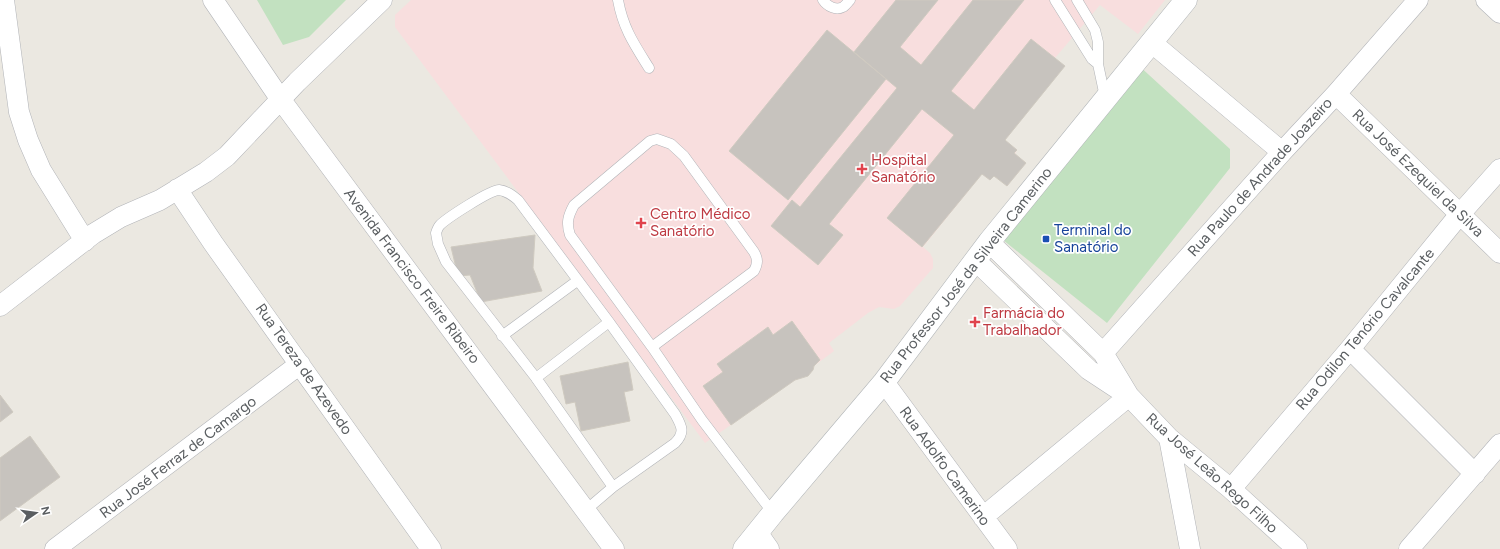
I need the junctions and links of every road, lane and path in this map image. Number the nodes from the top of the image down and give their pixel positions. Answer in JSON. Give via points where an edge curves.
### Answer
{"nodes":[{"id":1,"x":4,"y":0,"type":"edge"},
{"id":2,"x":213,"y":0,"type":"edge"},
{"id":3,"x":382,"y":0,"type":"edge"},
{"id":4,"x":618,"y":0,"type":"edge"},
{"id":5,"x":823,"y":0,"type":"edge"},
{"id":6,"x":850,"y":0,"type":"edge"},
{"id":7,"x":1055,"y":0,"type":"edge"},
{"id":8,"x":1077,"y":0,"type":"edge"},
{"id":9,"x":1186,"y":0,"type":"edge"},
{"id":10,"x":1418,"y":0,"type":"edge"},
{"id":11,"x":1486,"y":0,"type":"edge"},
{"id":12,"x":1500,"y":13,"type":"edge"},
{"id":13,"x":1151,"y":42,"type":"junction"},
{"id":14,"x":1098,"y":64,"type":"junction"},
{"id":15,"x":649,"y":68,"type":"dead end"},
{"id":16,"x":1336,"y":94,"type":"junction"},
{"id":17,"x":1105,"y":99,"type":"junction"},
{"id":18,"x":281,"y":100,"type":"junction"},
{"id":19,"x":1282,"y":152,"type":"junction"},
{"id":20,"x":1500,"y":169,"type":"edge"},
{"id":21,"x":177,"y":189,"type":"junction"},
{"id":22,"x":1460,"y":214,"type":"junction"},
{"id":23,"x":85,"y":241,"type":"junction"},
{"id":24,"x":988,"y":242,"type":"junction"},
{"id":25,"x":1500,"y":253,"type":"edge"},
{"id":26,"x":975,"y":260,"type":"junction"},
{"id":27,"x":577,"y":281,"type":"junction"},
{"id":28,"x":0,"y":306,"type":"edge"},
{"id":29,"x":609,"y":322,"type":"junction"},
{"id":30,"x":502,"y":336,"type":"junction"},
{"id":31,"x":652,"y":347,"type":"junction"},
{"id":32,"x":1350,"y":349,"type":"junction"},
{"id":33,"x":1103,"y":353,"type":"junction"},
{"id":34,"x":300,"y":364,"type":"junction"},
{"id":35,"x":536,"y":378,"type":"junction"},
{"id":36,"x":884,"y":382,"type":"junction"},
{"id":37,"x":1129,"y":396,"type":"junction"},
{"id":38,"x":1169,"y":438,"type":"junction"},
{"id":39,"x":1500,"y":444,"type":"edge"},
{"id":40,"x":1475,"y":474,"type":"junction"},
{"id":41,"x":613,"y":487,"type":"junction"},
{"id":42,"x":1231,"y":489,"type":"junction"},
{"id":43,"x":586,"y":510,"type":"junction"},
{"id":44,"x":772,"y":513,"type":"junction"},
{"id":45,"x":983,"y":517,"type":"junction"},
{"id":46,"x":756,"y":544,"type":"edge"},
{"id":47,"x":55,"y":549,"type":"edge"},
{"id":48,"x":431,"y":549,"type":"edge"},
{"id":49,"x":614,"y":549,"type":"edge"},
{"id":50,"x":1007,"y":549,"type":"edge"},
{"id":51,"x":1190,"y":549,"type":"edge"},
{"id":52,"x":1296,"y":549,"type":"edge"},
{"id":53,"x":1409,"y":549,"type":"edge"}],
"edges":[{"from":1,"to":23,"type":"street","via":[[19,112],[28,140],[41,170]]},
{"from":2,"to":18,"type":"street","name":"Avenida Francisco Freire Ribeiro"},
{"from":3,"to":18,"type":"street"},
{"from":4,"to":15,"type":"lane","via":[[629,37]]},
{"from":5,"to":6,"type":"lane","via":[[834,8],[843,7]]},
{"from":7,"to":14,"type":"lane","via":[[1092,59]]},
{"from":8,"to":14,"type":"lane","via":[[1095,30]]},
{"from":9,"to":13,"type":"street","name":"Rua Professor José da Silveira Camerino"},
{"from":10,"to":16,"type":"street","name":"Rua Paulo de Andrade Joazeiro"},
{"from":11,"to":12,"type":"street"},
{"from":13,"to":17,"type":"street","name":"Rua Professor José da Silveira Camerino"},
{"from":13,"to":19,"type":"street"},
{"from":14,"to":17,"type":"lane"},
{"from":16,"to":19,"type":"street","name":"Rua Paulo de Andrade Joazeiro"},
{"from":16,"to":22,"type":"street","name":"Rua José Ezequiel da Silva"},
{"from":17,"to":24,"type":"street","name":"Rua Professor José da Silveira Camerino"},
{"from":18,"to":21,"type":"street","via":[[227,156]]},
{"from":18,"to":43,"type":"street","name":"Avenida Francisco Freire Ribeiro"},
{"from":19,"to":33,"type":"street","name":"Rua Paulo de Andrade Joazeiro"},
{"from":20,"to":22,"type":"street","name":"Rua Odilon Tenório Cavalcante"},
{"from":21,"to":23,"type":"street","via":[[160,200],[121,217]]},
{"from":21,"to":34,"type":"street","name":"Rua Tereza de Azevedo"},
{"from":22,"to":25,"type":"street","name":"Rua José Ezequiel da Silva"},
{"from":22,"to":32,"type":"street","name":"Rua Odilon Tenório Cavalcante"},
{"from":23,"to":28,"type":"street"},
{"from":24,"to":26,"type":"street","name":"Rua Professor José da Silveira Camerino"},
{"from":24,"to":33,"type":"street","name":"Rua José Leão Rego Filho"},
{"from":26,"to":36,"type":"street","name":"Rua Professor José da Silveira Camerino"},
{"from":26,"to":37,"type":"street","name":"Rua José Leão Rego Filho","via":[[1088,370]]},
{"from":27,"to":29,"type":"lane"},
{"from":27,"to":30,"type":"lane"},
{"from":27,"to":30,"type":"lane","via":[[518,200],[510,193],[500,190],[482,196],[440,224],[436,233],[446,262]]},
{"from":29,"to":35,"type":"lane"},
{"from":29,"to":41,"type":"lane","via":[[675,414],[682,431],[675,443]]},
{"from":30,"to":35,"type":"lane"},
{"from":31,"to":31,"type":"lane","via":[[570,235],[567,226],[568,216],[574,205],[650,141],[656,139],[671,144],[684,156],[754,252],[757,265],[754,271]]},
{"from":31,"to":44,"type":"lane","via":[[702,420]]},
{"from":32,"to":40,"type":"street"},
{"from":32,"to":42,"type":"street","name":"Rua Odilon Tenório Cavalcante"},
{"from":33,"to":37,"type":"street","name":"Rua José Leão Rego Filho"},
{"from":34,"to":47,"type":"street","name":"Rua José Ferraz de Camargo"},
{"from":34,"to":48,"type":"street","name":"Rua Tereza de Azevedo"},
{"from":35,"to":41,"type":"lane"},
{"from":36,"to":44,"type":"street","name":"Rua Professor José da Silveira Camerino"},
{"from":36,"to":45,"type":"street","name":"Rua Adolfo Camerino"},
{"from":37,"to":38,"type":"street","name":"Rua José Leão Rego Filho"},
{"from":37,"to":45,"type":"street"},
{"from":38,"to":42,"type":"street","name":"Rua José Leão Rego Filho"},
{"from":38,"to":51,"type":"street"},
{"from":39,"to":40,"type":"street"},
{"from":40,"to":53,"type":"street"},
{"from":41,"to":43,"type":"lane"},
{"from":42,"to":52,"type":"street","name":"Rua José Leão Rego Filho"},
{"from":43,"to":49,"type":"street","name":"Avenida Francisco Freire Ribeiro"},
{"from":44,"to":46,"type":"street","name":"Rua Professor José da Silveira Camerino"},
{"from":45,"to":50,"type":"street","name":"Rua Adolfo Camerino"}]}
